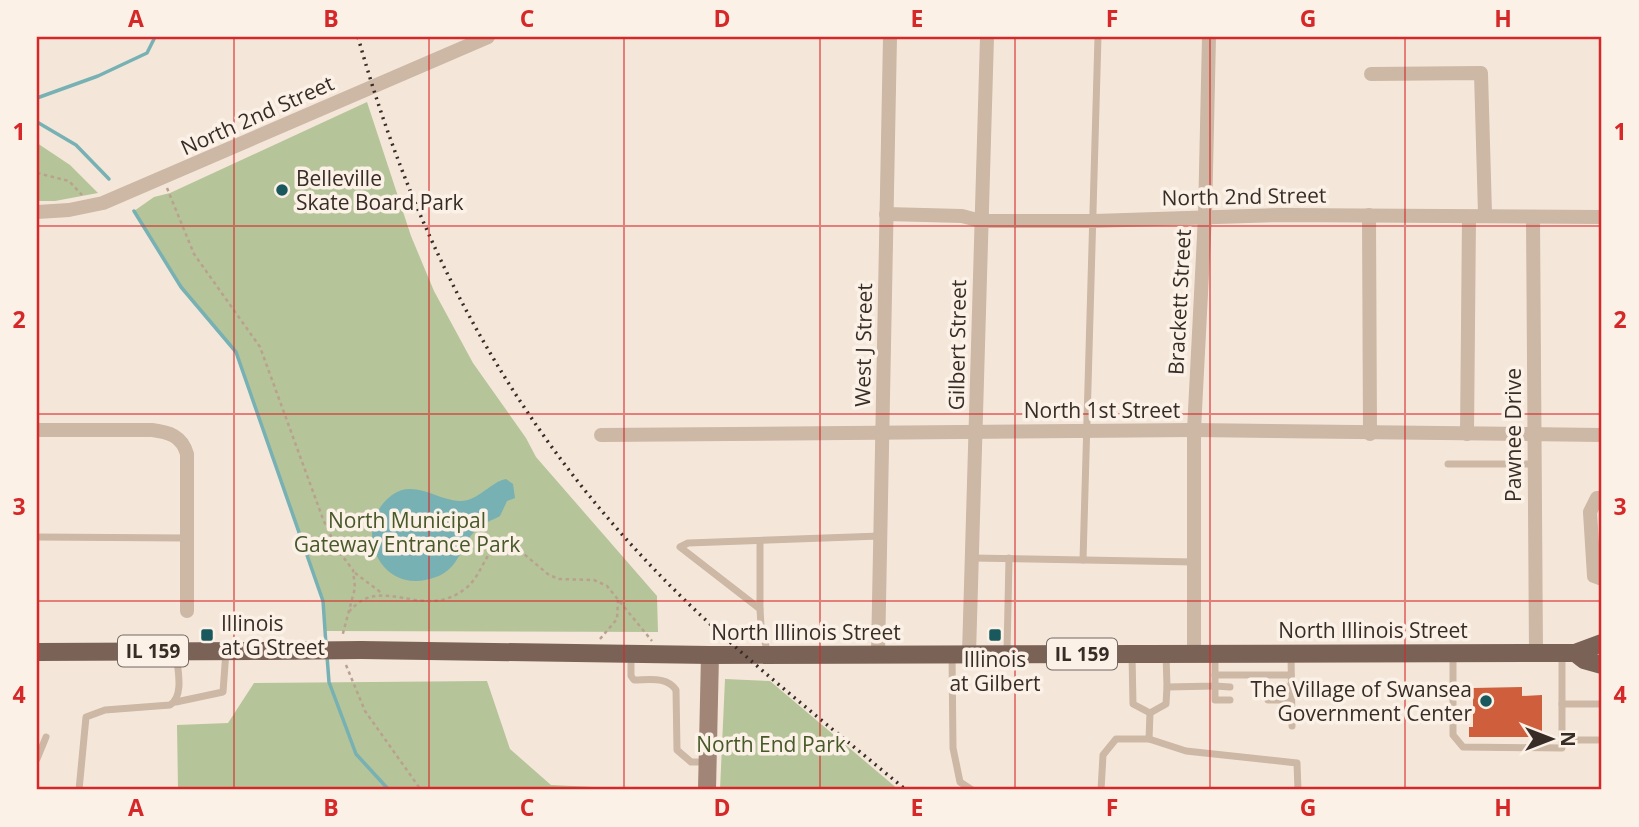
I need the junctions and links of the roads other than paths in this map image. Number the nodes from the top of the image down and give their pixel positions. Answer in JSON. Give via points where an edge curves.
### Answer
{"nodes":[{"id":1,"x":488,"y":37,"type":"edge"},
{"id":2,"x":890,"y":37,"type":"edge"},
{"id":3,"x":987,"y":37,"type":"edge"},
{"id":4,"x":1098,"y":37,"type":"edge"},
{"id":5,"x":1209,"y":37,"type":"edge"},
{"id":6,"x":1371,"y":74,"type":"dead end"},
{"id":7,"x":37,"y":212,"type":"edge"},
{"id":8,"x":886,"y":214,"type":"junction"},
{"id":9,"x":1485,"y":214,"type":"junction"},
{"id":10,"x":1369,"y":215,"type":"junction"},
{"id":11,"x":1205,"y":216,"type":"junction"},
{"id":12,"x":1469,"y":217,"type":"junction"},
{"id":13,"x":1533,"y":217,"type":"junction"},
{"id":14,"x":1602,"y":217,"type":"edge"},
{"id":15,"x":981,"y":220,"type":"junction"},
{"id":16,"x":1094,"y":221,"type":"junction"},
{"id":17,"x":37,"y":430,"type":"edge"},
{"id":18,"x":1194,"y":430,"type":"junction"},
{"id":19,"x":882,"y":431,"type":"junction"},
{"id":20,"x":1086,"y":431,"type":"junction"},
{"id":21,"x":976,"y":432,"type":"junction"},
{"id":22,"x":1370,"y":433,"type":"junction"},
{"id":23,"x":1467,"y":434,"type":"junction"},
{"id":24,"x":1535,"y":434,"type":"junction"},
{"id":25,"x":601,"y":435,"type":"dead end"},
{"id":26,"x":1602,"y":435,"type":"edge"},
{"id":27,"x":1448,"y":464,"type":"dead end"},
{"id":28,"x":1534,"y":464,"type":"junction"},
{"id":29,"x":1602,"y":498,"type":"edge"},
{"id":30,"x":880,"y":536,"type":"junction"},
{"id":31,"x":37,"y":537,"type":"edge"},
{"id":32,"x":186,"y":538,"type":"junction"},
{"id":33,"x":760,"y":542,"type":"junction"},
{"id":34,"x":972,"y":558,"type":"junction"},
{"id":35,"x":1009,"y":558,"type":"junction"},
{"id":36,"x":1083,"y":560,"type":"junction"},
{"id":37,"x":1194,"y":562,"type":"junction"},
{"id":38,"x":1602,"y":579,"type":"edge"},
{"id":39,"x":761,"y":609,"type":"junction"},
{"id":40,"x":187,"y":611,"type":"dead end"},
{"id":41,"x":1602,"y":643,"type":"edge"},
{"id":42,"x":176,"y":650,"type":"junction"},
{"id":43,"x":226,"y":651,"type":"junction"},
{"id":44,"x":37,"y":652,"type":"edge"},
{"id":45,"x":1132,"y":653,"type":"junction"},
{"id":46,"x":1166,"y":653,"type":"junction"},
{"id":47,"x":1194,"y":653,"type":"junction"},
{"id":48,"x":1215,"y":653,"type":"junction"},
{"id":49,"x":1291,"y":653,"type":"junction"},
{"id":50,"x":1453,"y":653,"type":"junction"},
{"id":51,"x":1536,"y":653,"type":"junction"},
{"id":52,"x":1569,"y":653,"type":"junction"},
{"id":53,"x":631,"y":654,"type":"junction"},
{"id":54,"x":710,"y":654,"type":"junction"},
{"id":55,"x":768,"y":654,"type":"junction"},
{"id":56,"x":878,"y":654,"type":"junction"},
{"id":57,"x":961,"y":654,"type":"junction"},
{"id":58,"x":1007,"y":654,"type":"junction"},
{"id":59,"x":1602,"y":665,"type":"edge"},
{"id":60,"x":1215,"y":675,"type":"junction"},
{"id":61,"x":1291,"y":675,"type":"junction"},
{"id":62,"x":1215,"y":686,"type":"junction"},
{"id":63,"x":1167,"y":687,"type":"junction"},
{"id":64,"x":1230,"y":687,"type":"dead end"},
{"id":65,"x":1270,"y":687,"type":"dead end"},
{"id":66,"x":1291,"y":687,"type":"junction"},
{"id":67,"x":1230,"y":700,"type":"dead end"},
{"id":68,"x":1268,"y":700,"type":"dead end"},
{"id":69,"x":1291,"y":700,"type":"junction"},
{"id":70,"x":176,"y":702,"type":"junction"},
{"id":71,"x":1562,"y":704,"type":"junction"},
{"id":72,"x":1602,"y":704,"type":"edge"},
{"id":73,"x":1150,"y":713,"type":"junction"},
{"id":74,"x":1292,"y":726,"type":"dead end"},
{"id":75,"x":46,"y":737,"type":"dead end"},
{"id":76,"x":1149,"y":739,"type":"junction"},
{"id":77,"x":1562,"y":740,"type":"junction"},
{"id":78,"x":1602,"y":740,"type":"edge"},
{"id":79,"x":37,"y":759,"type":"edge"},
{"id":80,"x":709,"y":762,"type":"junction"},
{"id":81,"x":79,"y":790,"type":"edge"},
{"id":82,"x":707,"y":790,"type":"edge"},
{"id":83,"x":972,"y":790,"type":"edge"},
{"id":84,"x":1101,"y":790,"type":"edge"},
{"id":85,"x":1298,"y":790,"type":"edge"}],
"edges":[{"from":1,"to":7,"type":"street","name":"North 2nd Street","via":[[161,181],[103,203]]},
{"from":2,"to":8,"type":"street","name":"West J Street"},
{"from":3,"to":15,"type":"street","name":"Gilbert Street"},
{"from":4,"to":16,"type":"lane"},
{"from":5,"to":11,"type":"street","name":"Brackett Street"},
{"from":6,"to":9,"type":"street","via":[[1481,74]]},
{"from":8,"to":15,"type":"street","name":"North 2nd Street"},
{"from":8,"to":19,"type":"street","name":"West J Street"},
{"from":9,"to":12,"type":"street","name":"North 2nd Street"},
{"from":9,"to":13,"type":"street","name":"North 2nd Street"},
{"from":10,"to":11,"type":"street","name":"North 2nd Street"},
{"from":10,"to":12,"type":"street","name":"North 2nd Street"},
{"from":10,"to":22,"type":"street"},
{"from":11,"to":16,"type":"street","name":"North 2nd Street"},
{"from":11,"to":18,"type":"street","name":"Brackett Street"},
{"from":12,"to":23,"type":"street"},
{"from":13,"to":14,"type":"street","name":"North 2nd Street"},
{"from":13,"to":24,"type":"street","name":"Pawnee Drive"},
{"from":15,"to":16,"type":"street","name":"North 2nd Street"},
{"from":15,"to":21,"type":"street","name":"Gilbert Street"},
{"from":16,"to":20,"type":"lane"},
{"from":17,"to":32,"type":"street","via":[[152,430],[178,438],[187,454]]},
{"from":18,"to":20,"type":"street","name":"North 1st Street"},
{"from":18,"to":22,"type":"street","name":"North 1st Street"},
{"from":18,"to":37,"type":"street","name":"Brackett Street"},
{"from":19,"to":21,"type":"street","name":"North 1st Street"},
{"from":19,"to":25,"type":"street","name":"North 1st Street"},
{"from":19,"to":30,"type":"street","name":"West J Street"},
{"from":20,"to":21,"type":"street","name":"North 1st Street"},
{"from":20,"to":36,"type":"lane"},
{"from":21,"to":34,"type":"street","name":"Gilbert Street"},
{"from":22,"to":23,"type":"street","name":"North 1st Street"},
{"from":23,"to":24,"type":"street","name":"North 1st Street"},
{"from":24,"to":26,"type":"street","name":"North 1st Street"},
{"from":24,"to":28,"type":"street","name":"Pawnee Drive"},
{"from":27,"to":28,"type":"lane"},
{"from":28,"to":51,"type":"street","name":"Pawnee Drive"},
{"from":29,"to":38,"type":"street","via":[[1597,498],[1590,512],[1594,576]]},
{"from":30,"to":33,"type":"lane"},
{"from":30,"to":56,"type":"street","name":"West J Street"},
{"from":31,"to":32,"type":"lane"},
{"from":32,"to":40,"type":"street"},
{"from":33,"to":39,"type":"lane"},
{"from":33,"to":39,"type":"lane","via":[[680,547]]},
{"from":34,"to":35,"type":"lane"},
{"from":34,"to":57,"type":"street","name":"Gilbert Street"},
{"from":35,"to":36,"type":"lane"},
{"from":35,"to":58,"type":"lane"},
{"from":36,"to":37,"type":"lane"},
{"from":37,"to":47,"type":"street","name":"Brackett Street"},
{"from":39,"to":55,"type":"lane"},
{"from":41,"to":52,"type":"main road","name":"North Illinois Street","number":"IL 159"},
{"from":42,"to":43,"type":"main road","name":"North Illinois Street","number":"IL 159"},
{"from":42,"to":44,"type":"main road","name":"North Illinois Street","number":"IL 159"},
{"from":42,"to":70,"type":"lane"},
{"from":43,"to":53,"type":"main road","name":"North Illinois Street","number":"IL 159","bridge":true},
{"from":43,"to":70,"type":"lane","via":[[223,692]]},
{"from":45,"to":46,"type":"main road","name":"North Illinois Street","number":"IL 159"},
{"from":45,"to":58,"type":"main road","name":"North Illinois Street","number":"IL 159"},
{"from":45,"to":73,"type":"lane","via":[[1133,704]]},
{"from":46,"to":47,"type":"main road","name":"North Illinois Street","number":"IL 159"},
{"from":46,"to":63,"type":"lane"},
{"from":47,"to":48,"type":"main road","name":"North Illinois Street","number":"IL 159"},
{"from":48,"to":49,"type":"main road","name":"North Illinois Street","number":"IL 159"},
{"from":48,"to":60,"type":"lane"},
{"from":49,"to":50,"type":"main road","name":"North Illinois Street","number":"IL 159"},
{"from":49,"to":61,"type":"lane"},
{"from":50,"to":51,"type":"main road","name":"North Illinois Street","number":"IL 159"},
{"from":50,"to":77,"type":"lane","via":[[1453,735],[1458,744],[1562,748]]},
{"from":51,"to":52,"type":"main road","name":"North Illinois Street","number":"IL 159"},
{"from":52,"to":59,"type":"main road","name":"North Illinois Street","number":"IL 159"},
{"from":52,"to":71,"type":"lane"},
{"from":53,"to":54,"type":"main road","name":"North Illinois Street","number":"IL 159"},
{"from":53,"to":80,"type":"lane","via":[[634,680],[667,681],[676,690],[677,750],[684,759]]},
{"from":54,"to":55,"type":"main road","name":"North Illinois Street","number":"IL 159"},
{"from":54,"to":80,"type":"street"},
{"from":55,"to":56,"type":"main road","name":"North Illinois Street","number":"IL 159"},
{"from":56,"to":57,"type":"main road","name":"North Illinois Street","number":"IL 159"},
{"from":57,"to":58,"type":"main road","name":"North Illinois Street","number":"IL 159"},
{"from":57,"to":83,"type":"lane","via":[[953,748],[960,782]]},
{"from":60,"to":61,"type":"lane"},
{"from":60,"to":62,"type":"lane"},
{"from":61,"to":66,"type":"lane"},
{"from":62,"to":63,"type":"lane"},
{"from":62,"to":64,"type":"lane"},
{"from":62,"to":67,"type":"lane","via":[[1215,700]]},
{"from":63,"to":73,"type":"lane","via":[[1166,704]]},
{"from":65,"to":66,"type":"lane"},
{"from":66,"to":69,"type":"lane"},
{"from":68,"to":69,"type":"lane"},
{"from":69,"to":74,"type":"lane"},
{"from":70,"to":81,"type":"lane","via":[[105,710],[86,717]]},
{"from":71,"to":72,"type":"lane"},
{"from":71,"to":77,"type":"lane"},
{"from":73,"to":76,"type":"lane"},
{"from":75,"to":79,"type":"lane"},
{"from":76,"to":84,"type":"lane","via":[[1116,740],[1103,755]]},
{"from":76,"to":85,"type":"lane","via":[[1186,751],[1297,763]]},
{"from":77,"to":78,"type":"lane"},
{"from":80,"to":82,"type":"street"}]}
